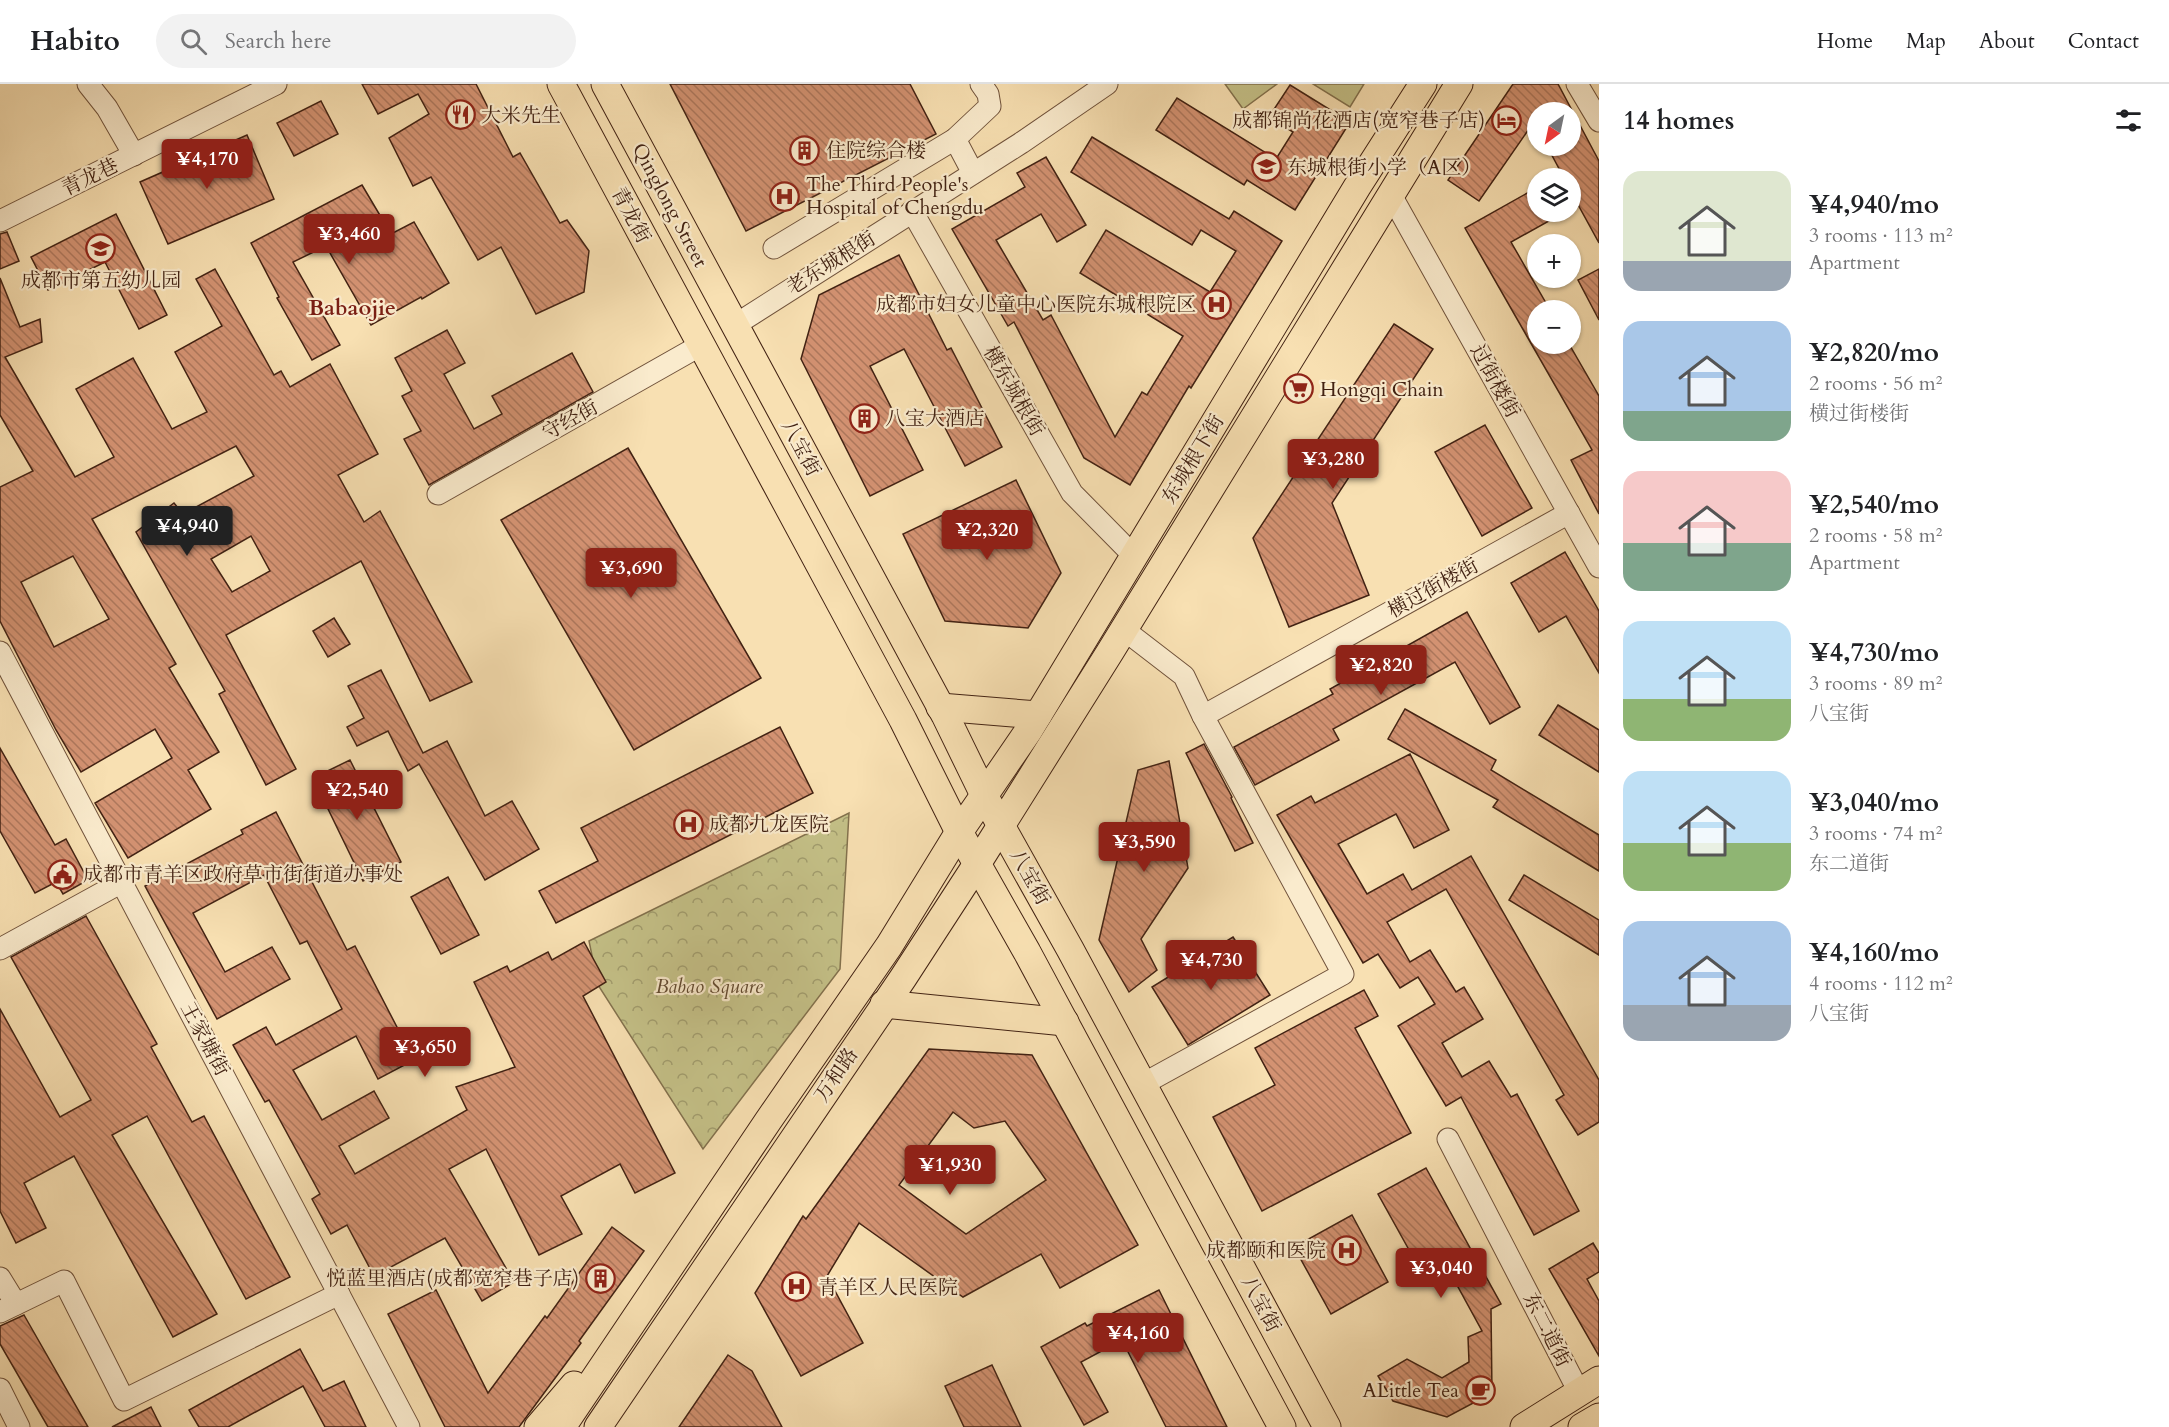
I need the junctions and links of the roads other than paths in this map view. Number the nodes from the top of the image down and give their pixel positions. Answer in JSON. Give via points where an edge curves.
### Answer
{"nodes":[{"id":1,"x":88,"y":84,"type":"edge"},
{"id":2,"x":276,"y":84,"type":"edge"},
{"id":3,"x":561,"y":84,"type":"edge"},
{"id":4,"x":605,"y":84,"type":"edge"},
{"id":5,"x":981,"y":84,"type":"edge"},
{"id":6,"x":1107,"y":84,"type":"edge"},
{"id":7,"x":1423,"y":84,"type":"edge"},
{"id":8,"x":1459,"y":84,"type":"edge"},
{"id":9,"x":1577,"y":84,"type":"edge"},
{"id":10,"x":1599,"y":121,"type":"edge"},
{"id":11,"x":955,"y":139,"type":"junction"},
{"id":12,"x":134,"y":155,"type":"junction"},
{"id":13,"x":973,"y":173,"type":"junction"},
{"id":14,"x":1390,"y":195,"type":"junction"},
{"id":15,"x":912,"y":211,"type":"junction"},
{"id":16,"x":0,"y":221,"type":"edge"},
{"id":17,"x":774,"y":248,"type":"dead end"},
{"id":18,"x":735,"y":326,"type":"junction"},
{"id":19,"x":701,"y":345,"type":"junction"},
{"id":20,"x":438,"y":494,"type":"dead end"},
{"id":21,"x":1569,"y":513,"type":"junction"},
{"id":22,"x":1134,"y":556,"type":"junction"},
{"id":23,"x":1599,"y":567,"type":"edge"},
{"id":24,"x":1123,"y":629,"type":"junction"},
{"id":25,"x":0,"y":652,"type":"edge"},
{"id":26,"x":940,"y":707,"type":"junction"},
{"id":27,"x":1038,"y":715,"type":"junction"},
{"id":28,"x":1203,"y":716,"type":"junction"},
{"id":29,"x":985,"y":797,"type":"junction"},
{"id":30,"x":1000,"y":824,"type":"junction"},
{"id":31,"x":959,"y":832,"type":"junction"},
{"id":32,"x":976,"y":864,"type":"junction"},
{"id":33,"x":122,"y":882,"type":"junction"},
{"id":34,"x":0,"y":949,"type":"edge"},
{"id":35,"x":884,"y":1004,"type":"junction"},
{"id":36,"x":1065,"y":1022,"type":"junction"},
{"id":37,"x":1143,"y":1084,"type":"junction"},
{"id":38,"x":1448,"y":1139,"type":"dead end"},
{"id":39,"x":0,"y":1278,"type":"edge"},
{"id":40,"x":339,"y":1294,"type":"junction"},
{"id":41,"x":8,"y":1308,"type":"edge"},
{"id":42,"x":642,"y":1308,"type":"junction"},
{"id":43,"x":668,"y":1324,"type":"junction"},
{"id":44,"x":1589,"y":1386,"type":"edge"},
{"id":45,"x":0,"y":1389,"type":"edge"},
{"id":46,"x":19,"y":1427,"type":"edge"},
{"id":47,"x":409,"y":1427,"type":"edge"},
{"id":48,"x":538,"y":1427,"type":"edge"},
{"id":49,"x":562,"y":1427,"type":"edge"},
{"id":50,"x":598,"y":1427,"type":"edge"},
{"id":51,"x":618,"y":1427,"type":"edge"},
{"id":52,"x":1282,"y":1427,"type":"edge"},
{"id":53,"x":1327,"y":1427,"type":"edge"},
{"id":54,"x":1524,"y":1427,"type":"edge"}],
"edges":[{"from":1,"to":12,"type":"street"},
{"from":2,"to":12,"type":"street","name":"青龙巷"},
{"from":3,"to":19,"type":"main road","name":"青龙街"},
{"from":4,"to":18,"type":"main road","name":"Qinglong Street"},
{"from":5,"to":11,"type":"street","via":[[990,106]]},
{"from":6,"to":13,"type":"street","name":"老东城根街"},
{"from":7,"to":22,"type":"main road","name":"东城根下街"},
{"from":8,"to":14,"type":"main road","name":"东城根下街"},
{"from":9,"to":10,"type":"street"},
{"from":11,"to":13,"type":"street"},
{"from":11,"to":17,"type":"street"},
{"from":12,"to":16,"type":"street","name":"青龙巷"},
{"from":13,"to":15,"type":"street","name":"老东城根街"},
{"from":14,"to":21,"type":"street","name":"过街楼街"},
{"from":14,"to":24,"type":"main road","name":"东城根下街"},
{"from":15,"to":18,"type":"street","name":"老东城根街"},
{"from":15,"to":22,"type":"street","name":"横东城根街","via":[[1072,493]]},
{"from":18,"to":26,"type":"main road","name":"八宝街"},
{"from":19,"to":20,"type":"street","name":"守经街"},
{"from":19,"to":31,"type":"main road","name":"八宝街"},
{"from":21,"to":23,"type":"street","name":"过街楼街"},
{"from":21,"to":28,"type":"street","name":"横过街楼街"},
{"from":22,"to":27,"type":"main road","name":"东城根下街"},
{"from":24,"to":28,"type":"street","via":[[1184,676]]},
{"from":24,"to":30,"type":"main road","name":"东城根下街"},
{"from":25,"to":33,"type":"street","name":"王家塘街"},
{"from":26,"to":27,"type":"main road"},
{"from":26,"to":29,"type":"main road","name":"八宝街"},
{"from":27,"to":29,"type":"main road","name":"东城根下街"},
{"from":28,"to":37,"type":"street","via":[[1343,974]]},
{"from":29,"to":30,"type":"main road","name":"八宝街"},
{"from":29,"to":31,"type":"main road","name":"东城根下街"},
{"from":30,"to":32,"type":"main road","name":"万和路"},
{"from":30,"to":37,"type":"main road","name":"八宝街"},
{"from":31,"to":32,"type":"main road","name":"八宝街"},
{"from":31,"to":42,"type":"main road","name":"万和路","via":[[889,946]]},
{"from":32,"to":35,"type":"main road","name":"万和路"},
{"from":32,"to":36,"type":"main road","name":"八宝街"},
{"from":33,"to":34,"type":"street"},
{"from":33,"to":40,"type":"street","name":"王家塘街"},
{"from":35,"to":36,"type":"main road"},
{"from":35,"to":43,"type":"main road","name":"万和路"},
{"from":36,"to":52,"type":"main road","name":"八宝街"},
{"from":37,"to":53,"type":"main road","name":"八宝街"},
{"from":38,"to":44,"type":"street","name":"东二道街"},
{"from":39,"to":41,"type":"street"},
{"from":40,"to":41,"type":"street","via":[[124,1401],[64,1281]]},
{"from":40,"to":47,"type":"street","name":"王家塘街"},
{"from":42,"to":48,"type":"main road","name":"万和路"},
{"from":42,"to":49,"type":"main road","name":"万和路"},
{"from":43,"to":50,"type":"main road","name":"万和路"},
{"from":43,"to":51,"type":"main road","name":"万和路"},
{"from":44,"to":54,"type":"main road"},
{"from":45,"to":46,"type":"street"}]}
